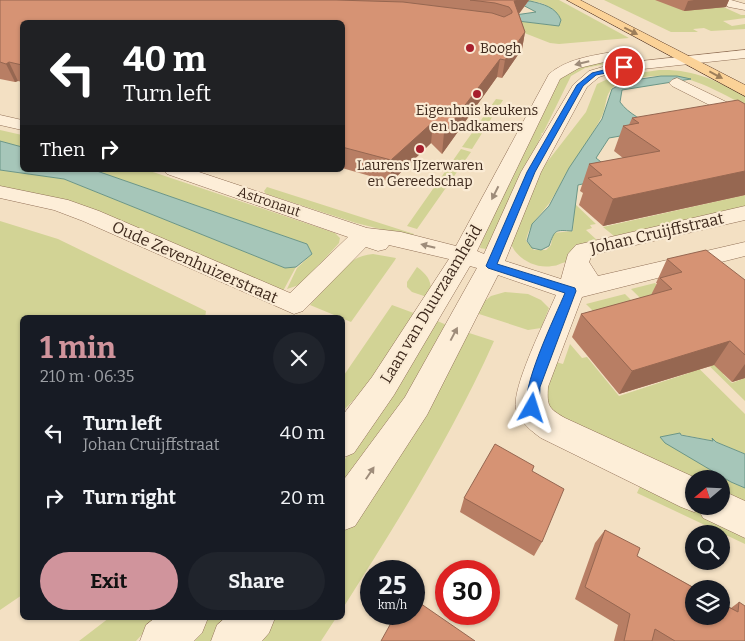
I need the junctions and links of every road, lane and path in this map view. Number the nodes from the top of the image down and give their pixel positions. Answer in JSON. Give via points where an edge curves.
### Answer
{"nodes":[{"id":1,"x":572,"y":0,"type":"edge"},
{"id":2,"x":722,"y":0,"type":"edge"},
{"id":3,"x":741,"y":6,"type":"edge"},
{"id":4,"x":745,"y":41,"type":"edge"},
{"id":5,"x":664,"y":48,"type":"junction"},
{"id":6,"x":694,"y":50,"type":"junction"},
{"id":7,"x":745,"y":54,"type":"edge"},
{"id":8,"x":715,"y":57,"type":"junction"},
{"id":9,"x":737,"y":68,"type":"dead end"},
{"id":10,"x":677,"y":83,"type":"dead end"},
{"id":11,"x":745,"y":91,"type":"edge"},
{"id":12,"x":745,"y":118,"type":"edge"},
{"id":13,"x":0,"y":120,"type":"edge"},
{"id":14,"x":20,"y":125,"type":"edge"},
{"id":15,"x":180,"y":172,"type":"edge"},
{"id":16,"x":0,"y":192,"type":"edge"},
{"id":17,"x":745,"y":213,"type":"edge"},
{"id":18,"x":364,"y":235,"type":"junction"},
{"id":19,"x":741,"y":254,"type":"edge"},
{"id":20,"x":458,"y":263,"type":"junction"},
{"id":21,"x":491,"y":266,"type":"junction"},
{"id":22,"x":574,"y":277,"type":"junction"},
{"id":23,"x":345,"y":439,"type":"edge"},
{"id":24,"x":685,"y":491,"type":"edge"},
{"id":25,"x":345,"y":509,"type":"edge"},
{"id":26,"x":730,"y":513,"type":"edge"},
{"id":27,"x":745,"y":520,"type":"edge"},
{"id":28,"x":185,"y":620,"type":"edge"},
{"id":29,"x":252,"y":620,"type":"edge"},
{"id":30,"x":162,"y":641,"type":"edge"},
{"id":31,"x":233,"y":641,"type":"edge"}],
"edges":[{"from":1,"to":5,"type":"main road","one_way":true},
{"from":2,"to":3,"type":"street"},
{"from":4,"to":6,"type":"street"},
{"from":5,"to":6,"type":"main road"},
{"from":5,"to":20,"type":"street","name":"Laan van Duurzaamheid","one_way":true,"via":[[581,63],[556,74]]},
{"from":6,"to":8,"type":"street"},
{"from":6,"to":11,"type":"main road","one_way":true},
{"from":6,"to":21,"type":"street","name":"Laan van Duurzaamheid","via":[[612,68],[594,74],[581,85],[531,172]]},
{"from":7,"to":8,"type":"street"},
{"from":8,"to":9,"type":"main road"},
{"from":10,"to":12,"type":"street"},
{"from":13,"to":14,"type":"street"},
{"from":15,"to":18,"type":"street","name":"Astronaut"},
{"from":16,"to":18,"type":"street","name":"Oude Zevenhuizerstraat","via":[[60,205],[90,216],[294,305]]},
{"from":17,"to":22,"type":"street","name":"Johan Cruijffstraat","via":[[587,249],[580,254]]},
{"from":18,"to":20,"type":"street","name":"Astronaut","via":[[395,253]]},
{"from":19,"to":22,"type":"street","via":[[605,283]]},
{"from":20,"to":21,"type":"street","name":"Astronaut"},
{"from":20,"to":23,"type":"street","name":"Laan van Duurzaamheid","via":[[383,386]]},
{"from":21,"to":22,"type":"street"},
{"from":25,"to":21,"type":"street","name":"Laan van Duurzaamheid","one_way":true,"via":[[416,406]]},
{"from":22,"to":24,"type":"street","via":[[533,387],[532,408],[553,428]]},
{"from":26,"to":27,"type":"street"},
{"from":28,"to":30,"type":"street"},
{"from":29,"to":31,"type":"street"}]}
